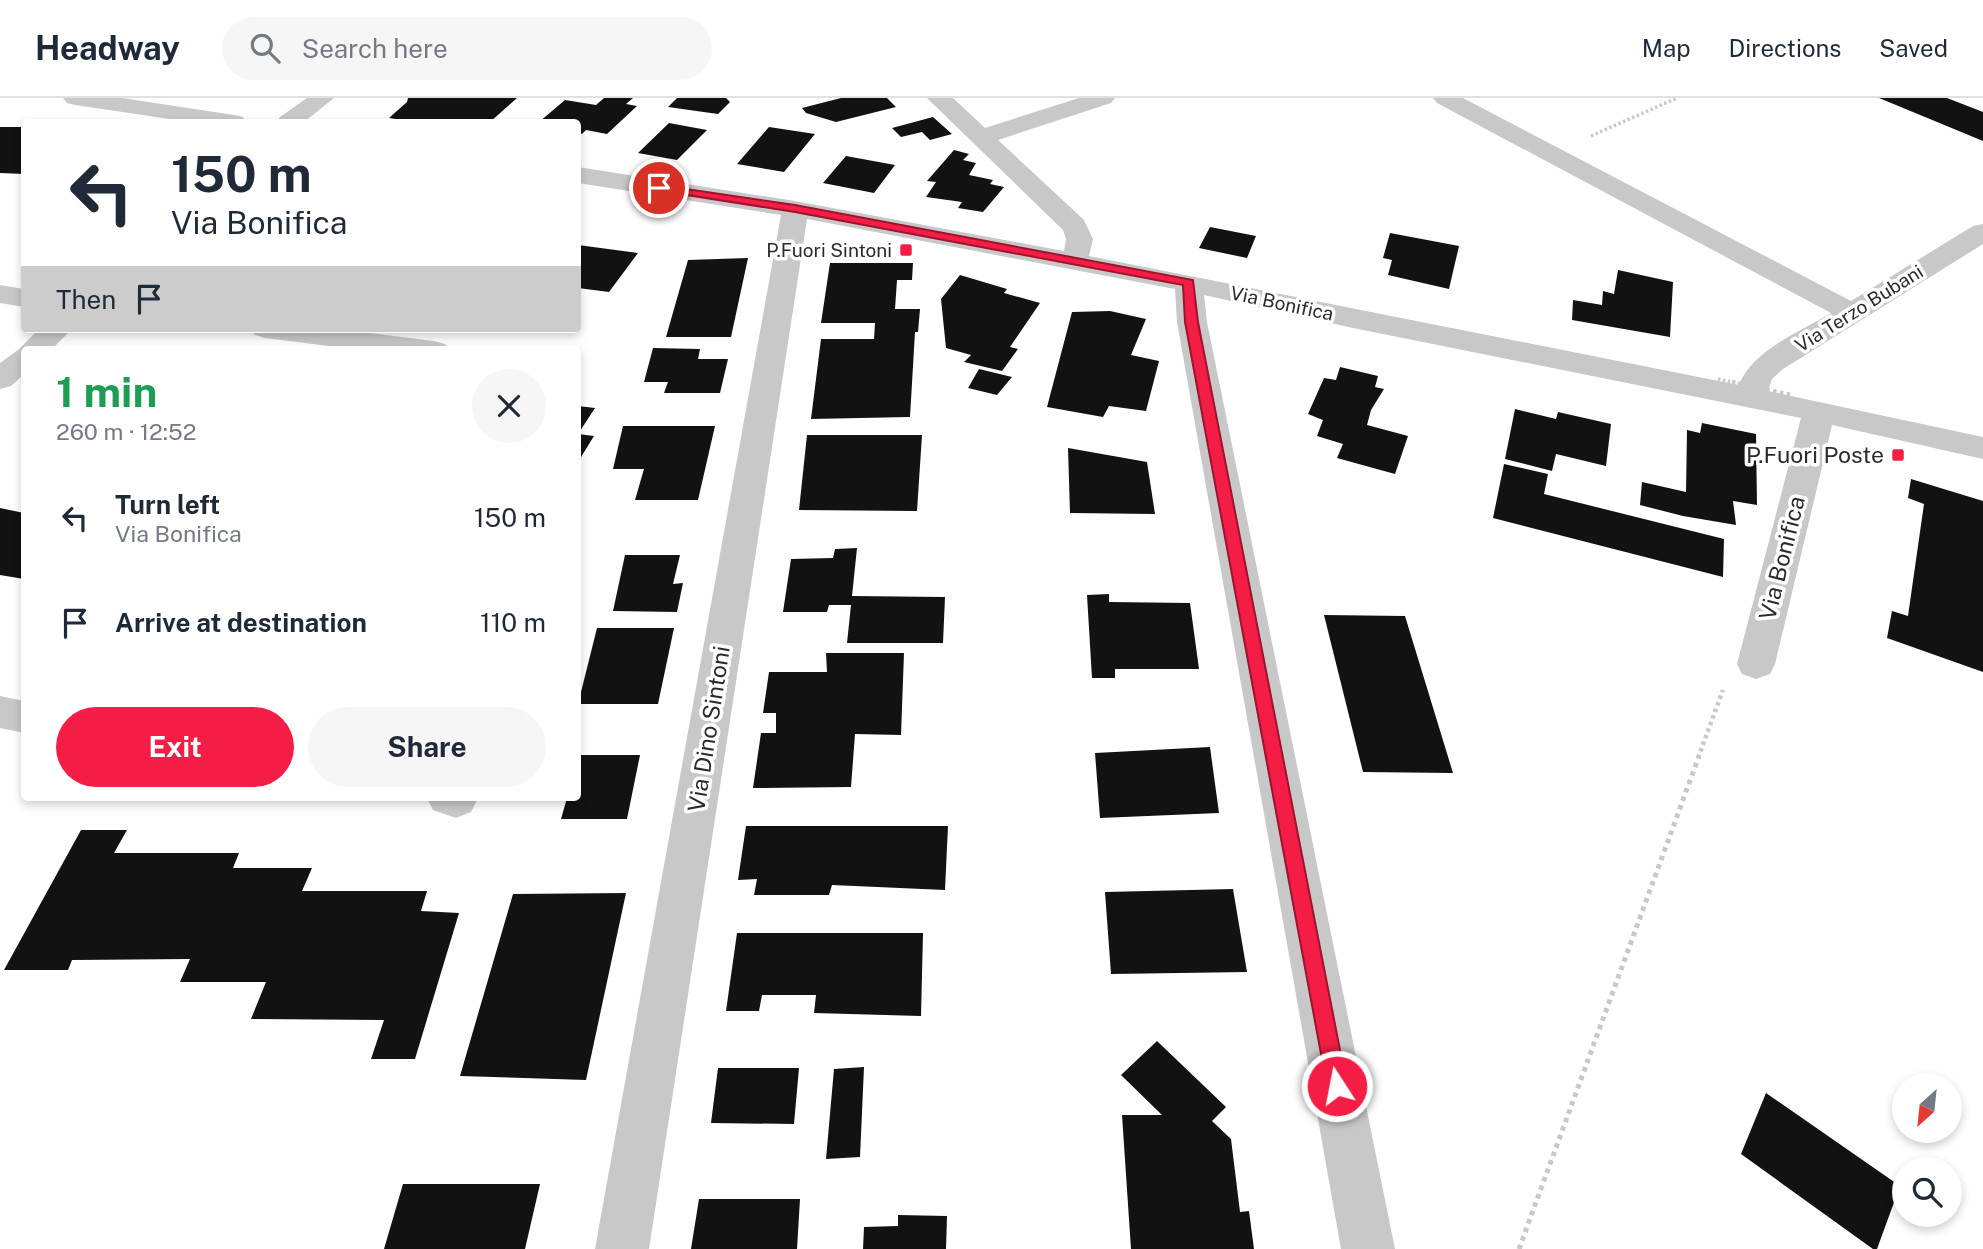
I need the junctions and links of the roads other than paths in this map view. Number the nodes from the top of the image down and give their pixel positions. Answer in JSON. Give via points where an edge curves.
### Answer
{"nodes":[{"id":1,"x":75,"y":98,"type":"edge"},
{"id":2,"x":321,"y":98,"type":"edge"},
{"id":3,"x":939,"y":98,"type":"edge"},
{"id":4,"x":1102,"y":98,"type":"edge"},
{"id":5,"x":1445,"y":98,"type":"edge"},
{"id":6,"x":214,"y":119,"type":"edge"},
{"id":7,"x":293,"y":119,"type":"edge"},
{"id":8,"x":983,"y":137,"type":"junction"},
{"id":9,"x":581,"y":175,"type":"edge"},
{"id":10,"x":795,"y":209,"type":"junction"},
{"id":11,"x":1983,"y":232,"type":"edge"},
{"id":12,"x":1073,"y":260,"type":"junction"},
{"id":13,"x":1189,"y":283,"type":"junction"},
{"id":14,"x":0,"y":294,"type":"edge"},
{"id":15,"x":21,"y":298,"type":"edge"},
{"id":16,"x":1852,"y":313,"type":"junction"},
{"id":17,"x":52,"y":333,"type":"edge"},
{"id":18,"x":297,"y":333,"type":"edge"},
{"id":19,"x":38,"y":346,"type":"edge"},
{"id":20,"x":402,"y":346,"type":"edge"},
{"id":21,"x":21,"y":361,"type":"edge"},
{"id":22,"x":0,"y":379,"type":"edge"},
{"id":23,"x":1750,"y":397,"type":"junction"},
{"id":24,"x":1805,"y":403,"type":"junction"},
{"id":25,"x":1983,"y":448,"type":"edge"},
{"id":26,"x":1756,"y":664,"type":"road end"},
{"id":27,"x":0,"y":712,"type":"edge"},
{"id":28,"x":21,"y":716,"type":"edge"},
{"id":29,"x":622,"y":1249,"type":"edge"},
{"id":30,"x":1368,"y":1249,"type":"edge"}],
"edges":[{"from":1,"to":6,"type":"street"},
{"from":2,"to":7,"type":"street"},
{"from":3,"to":8,"type":"street"},
{"from":4,"to":8,"type":"street"},
{"from":5,"to":16,"type":"street"},
{"from":8,"to":12,"type":"street","via":[[1074,226],[1081,250]]},
{"from":9,"to":10,"type":"street","name":"Via Bonifica"},
{"from":10,"to":12,"type":"street","name":"Via Bonifica"},
{"from":10,"to":29,"type":"street","name":"Via Dino Sintoni"},
{"from":11,"to":16,"type":"street","name":"Via Terzo Bubani"},
{"from":12,"to":13,"type":"street","name":"Via Bonifica"},
{"from":13,"to":23,"type":"street","name":"Via Bonifica"},
{"from":13,"to":30,"type":"street","via":[[1192,322]]},
{"from":14,"to":15,"type":"street"},
{"from":16,"to":23,"type":"street","name":"Via Terzo Bubani","via":[[1772,362],[1758,375]]},
{"from":17,"to":19,"type":"street"},
{"from":18,"to":20,"type":"street"},
{"from":21,"to":22,"type":"street"},
{"from":23,"to":24,"type":"street","name":"Via Bonifica"},
{"from":24,"to":25,"type":"street","name":"Via Bonifica"},
{"from":24,"to":26,"type":"street","name":"Via Bonifica"},
{"from":27,"to":28,"type":"street"}]}
